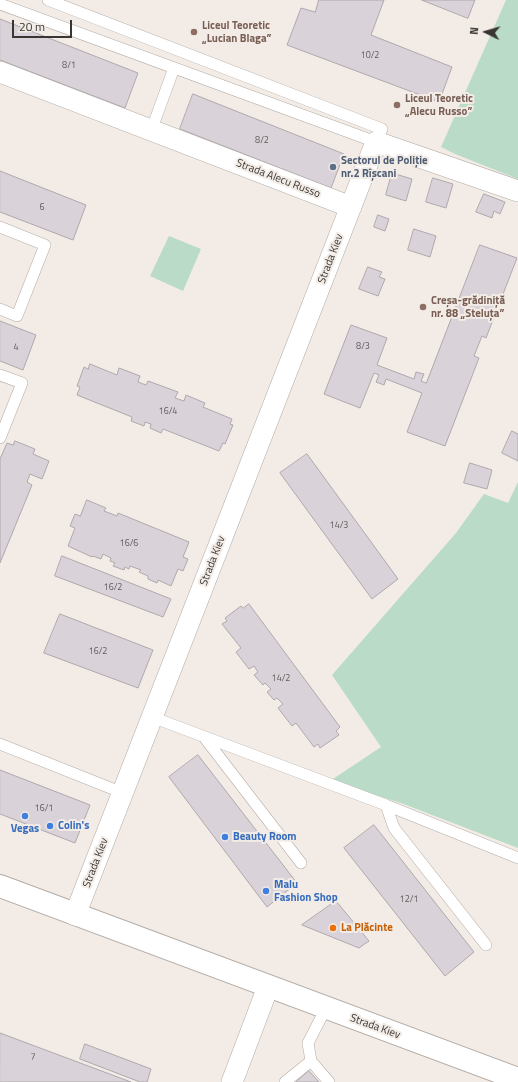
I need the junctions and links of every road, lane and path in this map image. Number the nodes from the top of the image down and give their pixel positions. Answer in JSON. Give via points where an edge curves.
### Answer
{"nodes":[{"id":1,"x":48,"y":0,"type":"edge"},
{"id":2,"x":0,"y":4,"type":"edge"},
{"id":3,"x":174,"y":68,"type":"junction"},
{"id":4,"x":0,"y":72,"type":"edge"},
{"id":5,"x":151,"y":131,"type":"junction"},
{"id":6,"x":376,"y":142,"type":"junction"},
{"id":7,"x":518,"y":191,"type":"edge"},
{"id":8,"x":351,"y":207,"type":"junction"},
{"id":9,"x":0,"y":227,"type":"edge"},
{"id":10,"x":0,"y":309,"type":"edge"},
{"id":11,"x":0,"y":375,"type":"edge"},
{"id":12,"x":0,"y":438,"type":"edge"},
{"id":13,"x":152,"y":717,"type":"junction"},
{"id":14,"x":204,"y":737,"type":"junction"},
{"id":15,"x":0,"y":744,"type":"edge"},
{"id":16,"x":123,"y":793,"type":"junction"},
{"id":17,"x":386,"y":805,"type":"junction"},
{"id":18,"x":518,"y":858,"type":"edge"},
{"id":19,"x":301,"y":863,"type":"dead end"},
{"id":20,"x":0,"y":886,"type":"edge"},
{"id":21,"x":75,"y":915,"type":"junction"},
{"id":22,"x":486,"y":946,"type":"dead end"},
{"id":23,"x":268,"y":987,"type":"junction"},
{"id":24,"x":326,"y":1008,"type":"junction"},
{"id":25,"x":311,"y":1061,"type":"junction"},
{"id":26,"x":518,"y":1080,"type":"edge"},
{"id":27,"x":232,"y":1082,"type":"edge"},
{"id":28,"x":285,"y":1082,"type":"edge"},
{"id":29,"x":329,"y":1082,"type":"edge"}],
"edges":[{"from":1,"to":6,"type":"lane","via":[[382,129]]},
{"from":2,"to":3,"type":"lane"},
{"from":3,"to":5,"type":"lane"},
{"from":3,"to":6,"type":"lane"},
{"from":4,"to":5,"type":"street","name":"Strada Alecu Russo"},
{"from":5,"to":8,"type":"street","name":"Strada Alecu Russo"},
{"from":6,"to":7,"type":"street"},
{"from":6,"to":8,"type":"street"},
{"from":8,"to":13,"type":"street","name":"Strada Kiev"},
{"from":9,"to":10,"type":"lane","via":[[45,245],[17,316]]},
{"from":11,"to":12,"type":"lane","via":[[22,383]]},
{"from":13,"to":14,"type":"lane"},
{"from":13,"to":16,"type":"street","name":"Strada Kiev"},
{"from":14,"to":17,"type":"lane"},
{"from":14,"to":19,"type":"lane"},
{"from":15,"to":16,"type":"lane"},
{"from":16,"to":21,"type":"street","name":"Strada Kiev"},
{"from":17,"to":18,"type":"lane"},
{"from":17,"to":22,"type":"lane","via":[[394,828]]},
{"from":20,"to":21,"type":"main road","name":"Strada Kiev"},
{"from":21,"to":23,"type":"main road","name":"Strada Kiev"},
{"from":23,"to":24,"type":"main road","name":"Strada Kiev"},
{"from":23,"to":27,"type":"street"},
{"from":24,"to":25,"type":"lane","via":[[308,1043]]},
{"from":24,"to":26,"type":"main road","name":"Strada Kiev"},
{"from":25,"to":28,"type":"lane"},
{"from":25,"to":29,"type":"lane"}]}
